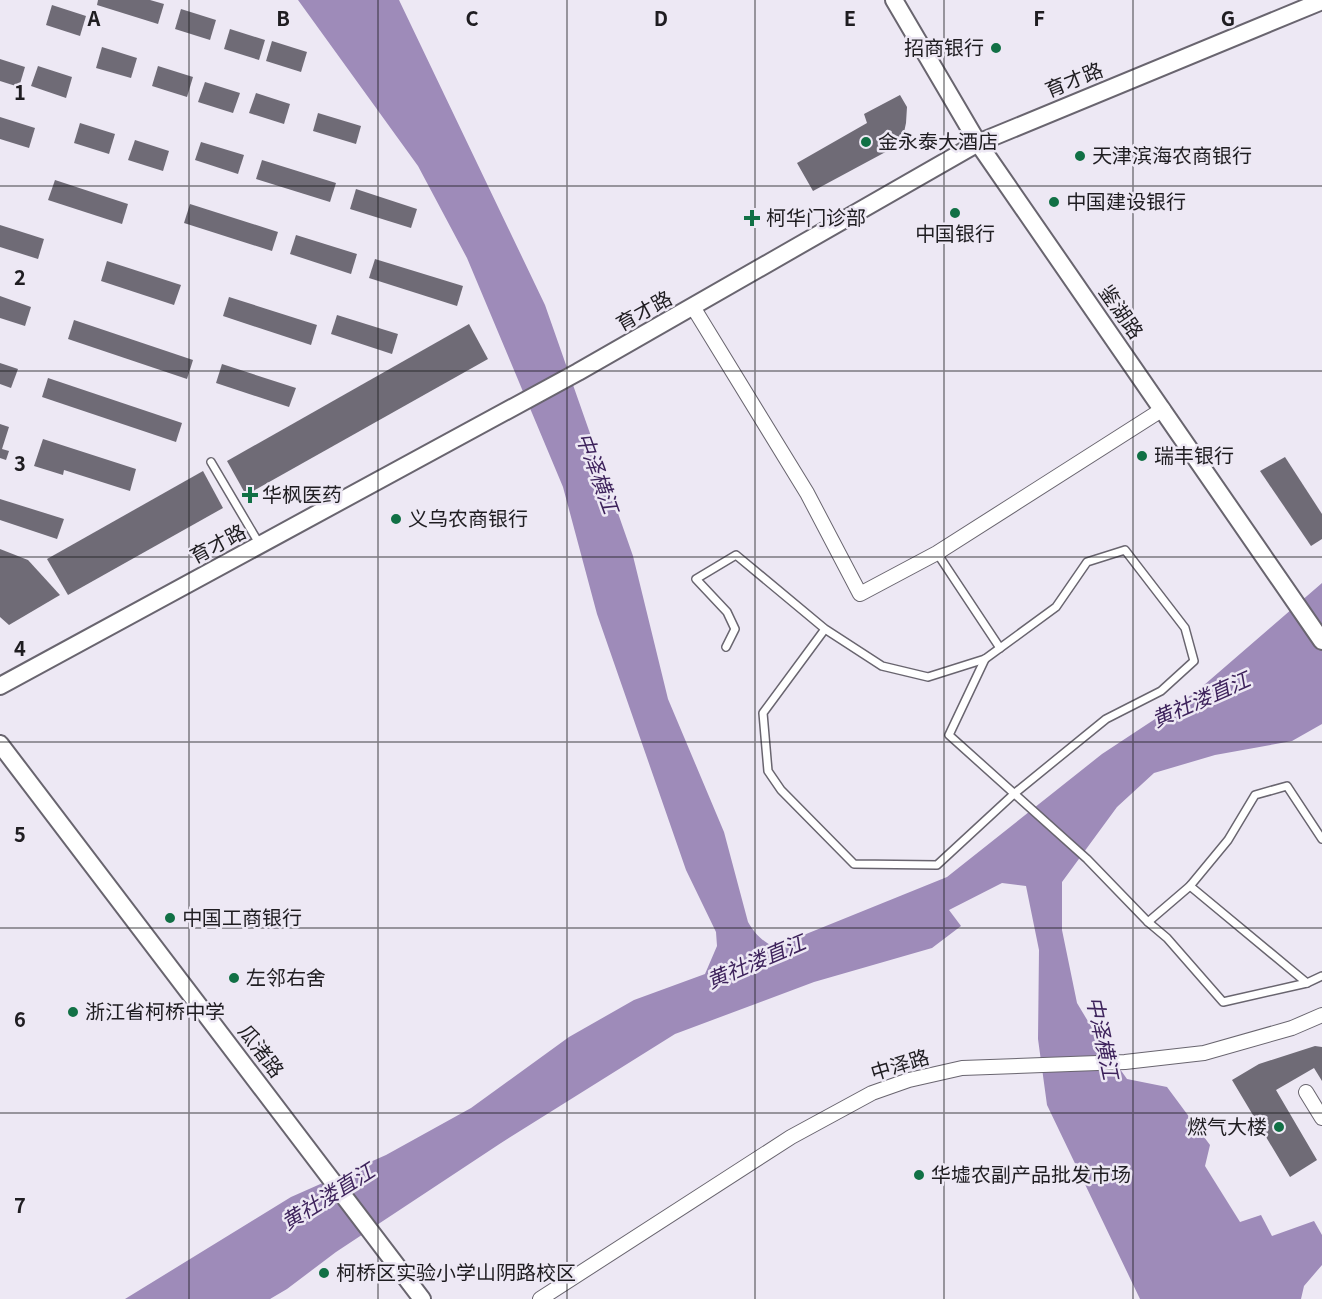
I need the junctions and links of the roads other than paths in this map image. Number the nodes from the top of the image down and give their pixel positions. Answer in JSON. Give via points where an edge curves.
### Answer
{"nodes":[{"id":1,"x":894,"y":0,"type":"edge"},
{"id":2,"x":1322,"y":1,"type":"edge"},
{"id":3,"x":978,"y":143,"type":"junction"},
{"id":4,"x":693,"y":307,"type":"junction"},
{"id":5,"x":1163,"y":409,"type":"junction"},
{"id":6,"x":211,"y":462,"type":"dead end"},
{"id":7,"x":260,"y":545,"type":"junction"},
{"id":8,"x":937,"y":553,"type":"junction"},
{"id":9,"x":825,"y":630,"type":"junction"},
{"id":10,"x":1322,"y":641,"type":"edge"},
{"id":11,"x":726,"y":647,"type":"dead end"},
{"id":12,"x":1000,"y":648,"type":"junction"},
{"id":13,"x":985,"y":660,"type":"junction"},
{"id":14,"x":0,"y":686,"type":"edge"},
{"id":15,"x":0,"y":744,"type":"edge"},
{"id":16,"x":1015,"y":793,"type":"junction"},
{"id":17,"x":1322,"y":839,"type":"edge"},
{"id":18,"x":1190,"y":886,"type":"junction"},
{"id":19,"x":1148,"y":922,"type":"junction"},
{"id":20,"x":1322,"y":976,"type":"edge"},
{"id":21,"x":1307,"y":983,"type":"junction"},
{"id":22,"x":1322,"y":1015,"type":"edge"},
{"id":23,"x":1306,"y":1092,"type":"dead end"},
{"id":24,"x":1322,"y":1118,"type":"edge"},
{"id":25,"x":422,"y":1299,"type":"edge"},
{"id":26,"x":540,"y":1299,"type":"edge"}],
"edges":[{"from":1,"to":3,"type":"street","name":"鉴湖路"},
{"from":2,"to":3,"type":"street","name":"育才路"},
{"from":3,"to":4,"type":"street","name":"育才路"},
{"from":3,"to":5,"type":"street","name":"鉴湖路"},
{"from":4,"to":7,"type":"street","name":"育才路"},
{"from":4,"to":8,"type":"street","via":[[807,493],[860,594]]},
{"from":5,"to":8,"type":"street"},
{"from":5,"to":10,"type":"street","name":"鉴湖路"},
{"from":6,"to":7,"type":"lane"},
{"from":7,"to":14,"type":"street","name":"育才路"},
{"from":8,"to":12,"type":"lane"},
{"from":9,"to":11,"type":"lane","via":[[736,555],[696,579],[727,612],[735,629]]},
{"from":9,"to":13,"type":"lane","via":[[882,666],[928,677]]},
{"from":9,"to":16,"type":"lane","via":[[763,713],[768,771],[781,790],[854,864],[937,865]]},
{"from":12,"to":13,"type":"lane"},
{"from":12,"to":16,"type":"lane","via":[[1056,607],[1087,562],[1125,549],[1185,628],[1194,661],[1161,691],[1106,719]]},
{"from":13,"to":16,"type":"lane","via":[[949,735]]},
{"from":15,"to":25,"type":"street","name":"瓜渚路"},
{"from":16,"to":19,"type":"lane"},
{"from":17,"to":18,"type":"lane","via":[[1287,786],[1255,795],[1228,840]]},
{"from":18,"to":19,"type":"lane"},
{"from":18,"to":21,"type":"lane"},
{"from":19,"to":21,"type":"lane","via":[[1223,1002]]},
{"from":20,"to":21,"type":"lane"},
{"from":22,"to":26,"type":"street","name":"中泽路","via":[[1292,1028],[1204,1053],[1125,1062],[962,1068],[909,1080],[872,1094],[792,1137]]},
{"from":23,"to":24,"type":"street"}]}
